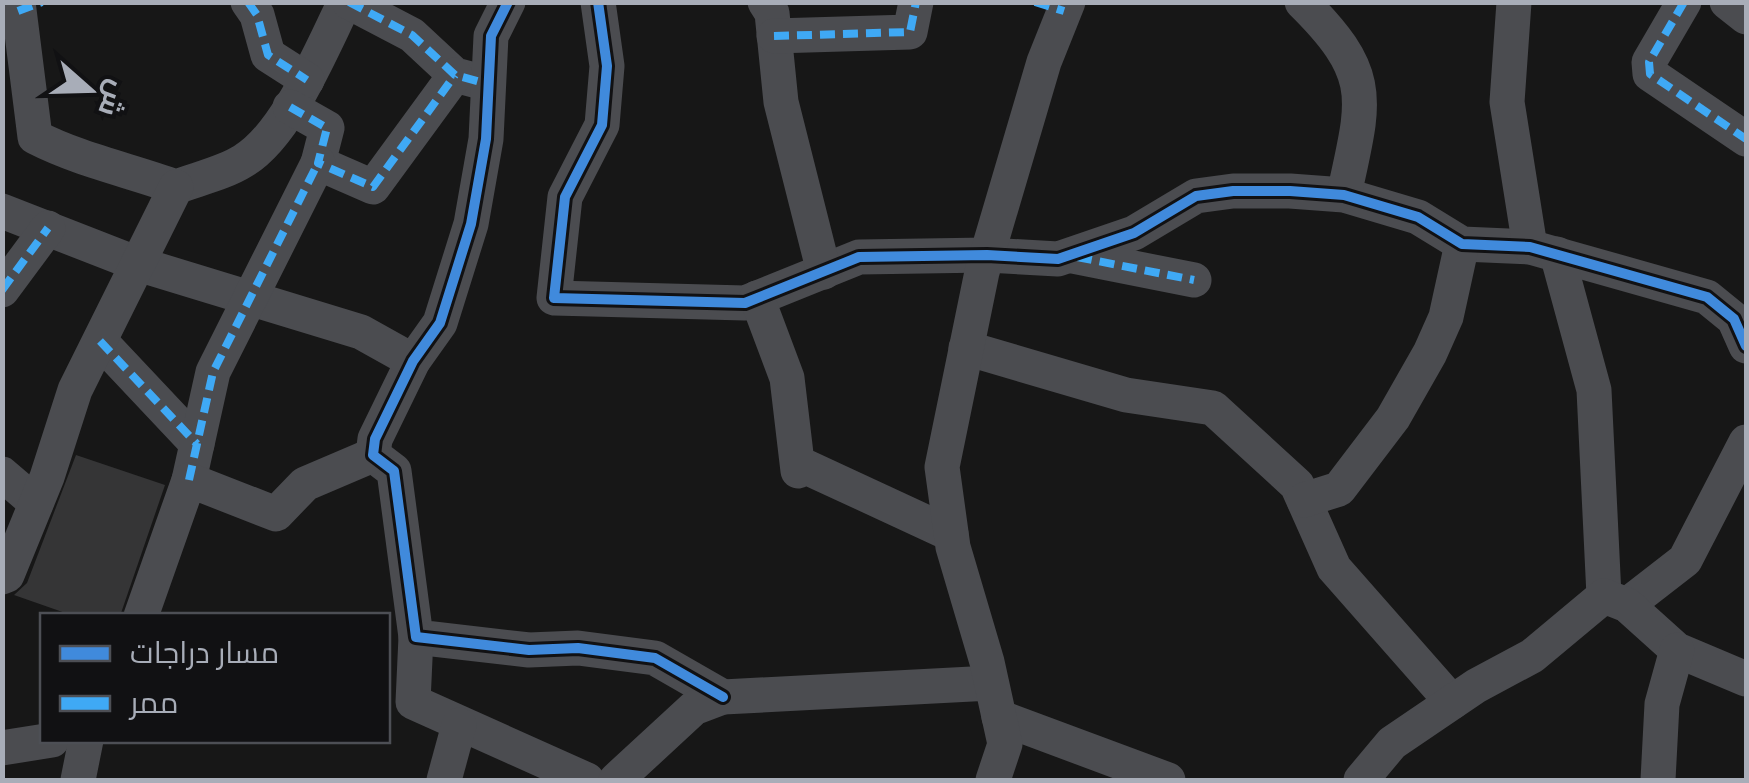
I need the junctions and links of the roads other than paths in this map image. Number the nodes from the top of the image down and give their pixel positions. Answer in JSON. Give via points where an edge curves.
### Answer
{"nodes":[{"id":1,"x":248,"y":2,"type":"edge"},
{"id":2,"x":347,"y":2,"type":"edge"},
{"id":3,"x":508,"y":2,"type":"edge"},
{"id":4,"x":598,"y":2,"type":"edge"},
{"id":5,"x":916,"y":2,"type":"edge"},
{"id":6,"x":1302,"y":2,"type":"edge"},
{"id":7,"x":1514,"y":2,"type":"edge"},
{"id":8,"x":1684,"y":2,"type":"edge"},
{"id":9,"x":26,"y":5,"type":"edge"},
{"id":10,"x":1056,"y":5,"type":"edge"},
{"id":11,"x":770,"y":19,"type":"edge"},
{"id":12,"x":472,"y":80,"type":"junction"},
{"id":13,"x":298,"y":94,"type":"junction"},
{"id":14,"x":1746,"y":139,"type":"edge"},
{"id":15,"x":318,"y":163,"type":"junction"},
{"id":16,"x":176,"y":187,"type":"junction"},
{"id":17,"x":1344,"y":195,"type":"junction"},
{"id":18,"x":2,"y":211,"type":"edge"},
{"id":19,"x":48,"y":228,"type":"junction"},
{"id":20,"x":1462,"y":244,"type":"junction"},
{"id":21,"x":1543,"y":250,"type":"junction"},
{"id":22,"x":987,"y":254,"type":"junction"},
{"id":23,"x":1068,"y":256,"type":"junction"},
{"id":24,"x":138,"y":264,"type":"junction"},
{"id":25,"x":824,"y":272,"type":"junction"},
{"id":26,"x":1194,"y":280,"type":"dead end"},
{"id":27,"x":2,"y":290,"type":"edge"},
{"id":28,"x":758,"y":298,"type":"junction"},
{"id":29,"x":251,"y":300,"type":"junction"},
{"id":30,"x":1742,"y":317,"type":"edge"},
{"id":31,"x":100,"y":341,"type":"junction"},
{"id":32,"x":966,"y":348,"type":"junction"},
{"id":33,"x":414,"y":360,"type":"junction"},
{"id":34,"x":1746,"y":442,"type":"edge"},
{"id":35,"x":197,"y":444,"type":"junction"},
{"id":36,"x":374,"y":456,"type":"junction"},
{"id":37,"x":2,"y":474,"type":"edge"},
{"id":38,"x":189,"y":480,"type":"junction"},
{"id":39,"x":1304,"y":500,"type":"junction"},
{"id":40,"x":36,"y":503,"type":"junction"},
{"id":41,"x":951,"y":534,"type":"junction"},
{"id":42,"x":2,"y":578,"type":"edge"},
{"id":43,"x":1616,"y":601,"type":"junction"},
{"id":44,"x":141,"y":613,"type":"edge"},
{"id":45,"x":416,"y":637,"type":"junction"},
{"id":46,"x":1677,"y":650,"type":"junction"},
{"id":47,"x":1746,"y":679,"type":"edge"},
{"id":48,"x":992,"y":683,"type":"junction"},
{"id":49,"x":723,"y":697,"type":"junction"},
{"id":50,"x":1452,"y":702,"type":"junction"},
{"id":51,"x":999,"y":718,"type":"junction"},
{"id":52,"x":459,"y":725,"type":"junction"},
{"id":53,"x":40,"y":742,"type":"edge"},
{"id":54,"x":86,"y":743,"type":"edge"},
{"id":55,"x":2,"y":748,"type":"edge"},
{"id":56,"x":78,"y":780,"type":"edge"},
{"id":57,"x":444,"y":780,"type":"edge"},
{"id":58,"x":586,"y":780,"type":"edge"},
{"id":59,"x":616,"y":780,"type":"edge"},
{"id":60,"x":994,"y":780,"type":"edge"},
{"id":61,"x":1168,"y":780,"type":"edge"},
{"id":62,"x":1362,"y":780,"type":"edge"},
{"id":63,"x":1658,"y":780,"type":"edge"}],
"edges":[{"from":1,"to":13,"type":"street","via":[[268,56]]},
{"from":2,"to":12,"type":"street","via":[[412,35]]},
{"from":2,"to":13,"type":"street"},
{"from":3,"to":12,"type":"street"},
{"from":4,"to":28,"type":"street","via":[[606,66],[602,125],[565,197],[554,298],[744,304]]},
{"from":5,"to":11,"type":"street","via":[[910,32]]},
{"from":6,"to":17,"type":"street","via":[[1352,62],[1362,107]]},
{"from":7,"to":21,"type":"street","via":[[1508,102]]},
{"from":8,"to":14,"type":"street","via":[[1649,62],[1650,74]]},
{"from":9,"to":16,"type":"street","via":[[35,137],[72,156]]},
{"from":10,"to":22,"type":"street"},
{"from":11,"to":25,"type":"street","via":[[781,102]]},
{"from":12,"to":15,"type":"street","via":[[373,187]]},
{"from":12,"to":33,"type":"street","via":[[486,139],[471,224],[440,324]]},
{"from":13,"to":15,"type":"street","via":[[327,128]]},
{"from":13,"to":16,"type":"street","via":[[266,142],[243,162]]},
{"from":15,"to":29,"type":"street"},
{"from":16,"to":24,"type":"street"},
{"from":17,"to":20,"type":"street","via":[[1418,218]]},
{"from":17,"to":23,"type":"street","via":[[1196,196],[1134,233]]},
{"from":18,"to":19,"type":"street"},
{"from":19,"to":24,"type":"street"},
{"from":19,"to":27,"type":"street"},
{"from":20,"to":21,"type":"street"},
{"from":20,"to":39,"type":"street","via":[[1446,317],[1393,418],[1339,489]]},
{"from":21,"to":30,"type":"street","via":[[1707,297]]},
{"from":21,"to":43,"type":"street","via":[[1594,390]]},
{"from":22,"to":23,"type":"street"},
{"from":22,"to":25,"type":"street","via":[[859,258]]},
{"from":22,"to":32,"type":"street"},
{"from":23,"to":26,"type":"street"},
{"from":24,"to":29,"type":"street"},
{"from":24,"to":31,"type":"street"},
{"from":25,"to":28,"type":"street"},
{"from":28,"to":41,"type":"street","via":[[787,378],[798,470],[804,466]]},
{"from":29,"to":33,"type":"street","via":[[361,332]]},
{"from":29,"to":35,"type":"street","via":[[213,372]]},
{"from":31,"to":35,"type":"street"},
{"from":31,"to":40,"type":"street"},
{"from":32,"to":39,"type":"street","via":[[1126,395],[1214,408],[1297,484]]},
{"from":32,"to":41,"type":"street","via":[[942,467]]},
{"from":33,"to":36,"type":"street","via":[[374,438]]},
{"from":34,"to":43,"type":"street","via":[[1685,560]]},
{"from":35,"to":38,"type":"street"},
{"from":36,"to":38,"type":"street","via":[[305,484],[276,514]]},
{"from":36,"to":45,"type":"street","via":[[394,472]]},
{"from":37,"to":40,"type":"street"},
{"from":38,"to":44,"type":"street"},
{"from":39,"to":50,"type":"street","via":[[1334,568]]},
{"from":40,"to":42,"type":"street"},
{"from":41,"to":48,"type":"street"},
{"from":43,"to":46,"type":"street"},
{"from":43,"to":50,"type":"street"},
{"from":45,"to":49,"type":"street","via":[[654,658]]},
{"from":45,"to":52,"type":"street","via":[[413,702]]},
{"from":46,"to":47,"type":"street"},
{"from":46,"to":63,"type":"street","via":[[1662,704]]},
{"from":48,"to":49,"type":"street"},
{"from":48,"to":51,"type":"street"},
{"from":49,"to":59,"type":"street","via":[[694,708]]},
{"from":50,"to":62,"type":"street","via":[[1392,742]]},
{"from":51,"to":60,"type":"street","via":[[1005,744]]},
{"from":51,"to":61,"type":"street"},
{"from":52,"to":57,"type":"street"},
{"from":52,"to":58,"type":"street"},
{"from":53,"to":55,"type":"street"},
{"from":54,"to":56,"type":"street"}]}
